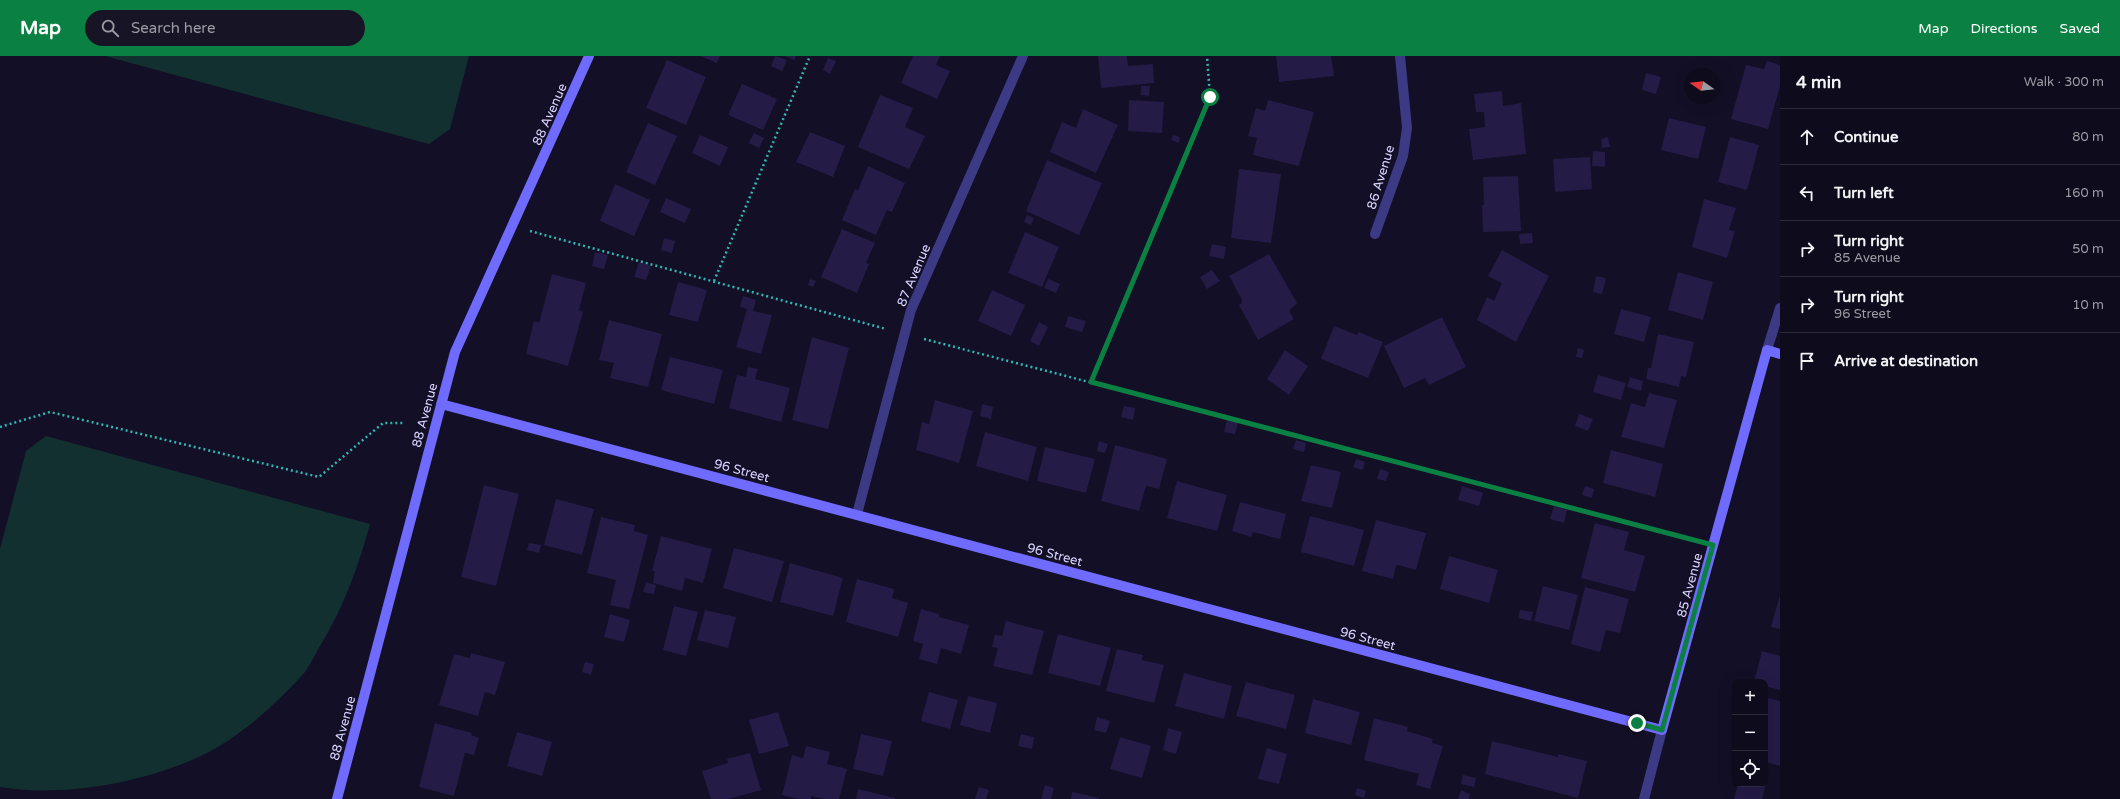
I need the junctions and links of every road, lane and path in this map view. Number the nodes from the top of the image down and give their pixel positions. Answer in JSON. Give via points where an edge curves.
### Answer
{"nodes":[{"id":1,"x":589,"y":56,"type":"edge"},
{"id":2,"x":810,"y":56,"type":"edge"},
{"id":3,"x":1023,"y":56,"type":"edge"},
{"id":4,"x":1207,"y":56,"type":"edge"},
{"id":5,"x":1400,"y":56,"type":"edge"},
{"id":6,"x":512,"y":226,"type":"junction"},
{"id":7,"x":1376,"y":234,"type":"dead end"},
{"id":8,"x":714,"y":281,"type":"junction"},
{"id":9,"x":1780,"y":308,"type":"edge"},
{"id":10,"x":903,"y":334,"type":"junction"},
{"id":11,"x":1767,"y":350,"type":"junction"},
{"id":12,"x":1780,"y":354,"type":"edge"},
{"id":13,"x":1091,"y":382,"type":"junction"},
{"id":14,"x":441,"y":404,"type":"junction"},
{"id":15,"x":403,"y":424,"type":"dead end"},
{"id":16,"x":0,"y":427,"type":"edge"},
{"id":17,"x":857,"y":514,"type":"junction"},
{"id":18,"x":1713,"y":545,"type":"junction"},
{"id":19,"x":1662,"y":730,"type":"junction"},
{"id":20,"x":337,"y":799,"type":"edge"},
{"id":21,"x":1644,"y":799,"type":"edge"}],
"edges":[{"from":1,"to":6,"type":"street","name":"88 Avenue"},
{"from":2,"to":8,"type":"path"},
{"from":3,"to":10,"type":"street","name":"87 Avenue","via":[[911,310]]},
{"from":4,"to":13,"type":"path","via":[[1210,97]]},
{"from":5,"to":7,"type":"street","name":"86 Avenue","via":[[1407,128],[1403,156]]},
{"from":6,"to":8,"type":"path"},
{"from":6,"to":14,"type":"street","name":"88 Avenue","via":[[455,352]]},
{"from":8,"to":10,"type":"path"},
{"from":9,"to":11,"type":"street","name":"85 Avenue"},
{"from":10,"to":13,"type":"path"},
{"from":10,"to":17,"type":"street","name":"87 Avenue"},
{"from":11,"to":12,"type":"street"},
{"from":11,"to":18,"type":"street","name":"85 Avenue"},
{"from":13,"to":18,"type":"path"},
{"from":14,"to":17,"type":"street","name":"96 Street"},
{"from":14,"to":20,"type":"street","name":"88 Avenue"},
{"from":15,"to":16,"type":"path","via":[[383,423],[319,477],[50,412]]},
{"from":17,"to":19,"type":"street","name":"96 Street"},
{"from":18,"to":19,"type":"street","name":"85 Avenue"},
{"from":19,"to":21,"type":"street","name":"85 Avenue"}]}
